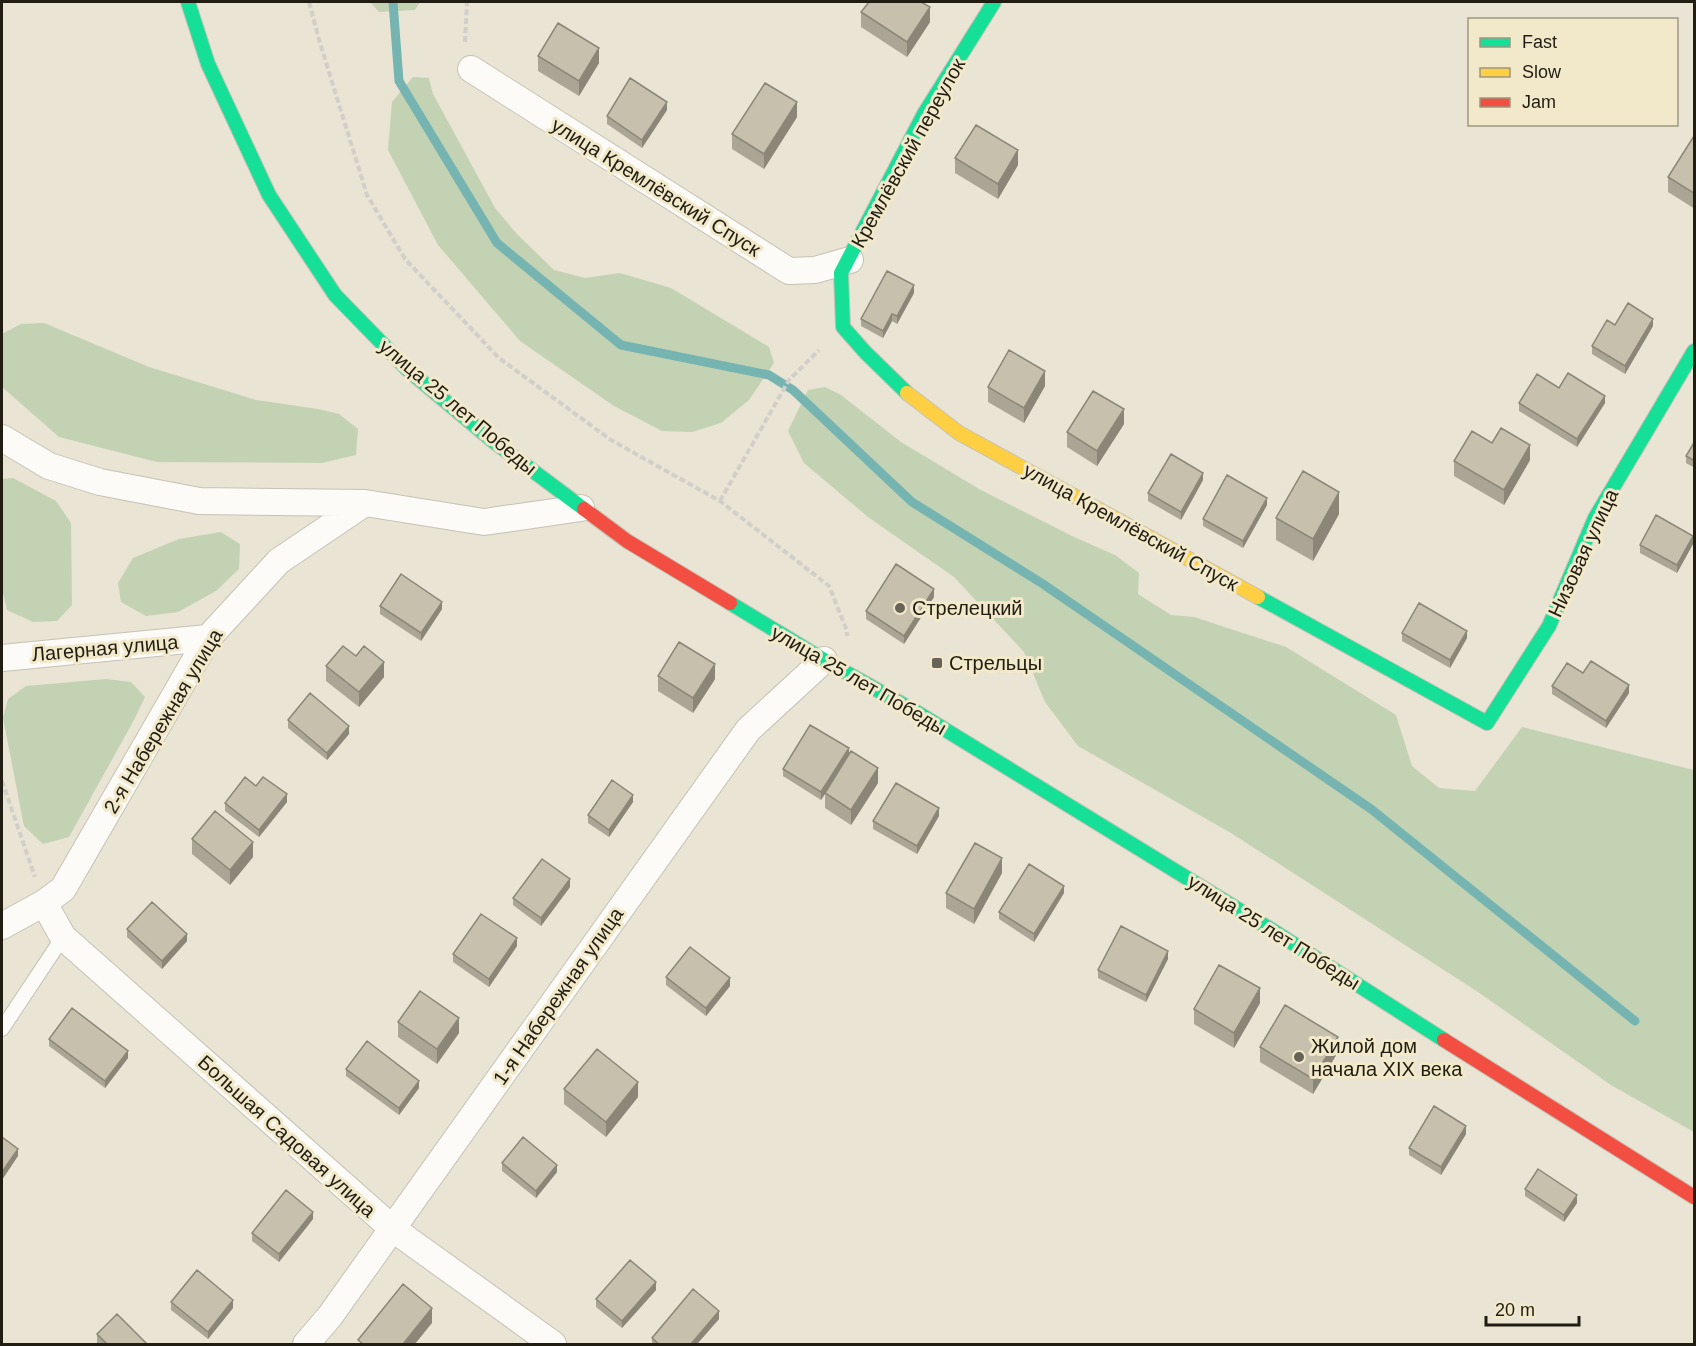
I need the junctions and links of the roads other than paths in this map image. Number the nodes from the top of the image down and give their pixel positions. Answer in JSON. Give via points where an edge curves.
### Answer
{"nodes":[{"id":1,"x":188,"y":2,"type":"edge"},
{"id":2,"x":994,"y":2,"type":"edge"},
{"id":3,"x":468,"y":57,"type":"road end"},
{"id":4,"x":846,"y":267,"type":"junction"},
{"id":5,"x":1695,"y":351,"type":"edge"},
{"id":6,"x":2,"y":438,"type":"edge"},
{"id":7,"x":365,"y":503,"type":"junction"},
{"id":8,"x":581,"y":508,"type":"junction"},
{"id":9,"x":208,"y":638,"type":"junction"},
{"id":10,"x":2,"y":658,"type":"edge"},
{"id":11,"x":824,"y":660,"type":"junction"},
{"id":12,"x":1487,"y":723,"type":"joint"},
{"id":13,"x":53,"y":896,"type":"junction"},
{"id":14,"x":2,"y":926,"type":"edge"},
{"id":15,"x":63,"y":937,"type":"junction"},
{"id":16,"x":2,"y":1029,"type":"edge"},
{"id":17,"x":1695,"y":1197,"type":"edge"},
{"id":18,"x":393,"y":1229,"type":"junction"},
{"id":19,"x":306,"y":1344,"type":"edge"},
{"id":20,"x":552,"y":1344,"type":"edge"}],
"edges":[{"from":1,"to":8,"type":"main road","name":"улица 25 лет Победы","via":[[208,64],[269,195],[335,295],[408,370]]},
{"from":2,"to":4,"type":"main road","name":"Кремлёвский переулок","via":[[924,114]]},
{"from":3,"to":4,"type":"street","name":"улица Кремлёвский Спуск","via":[[789,271]]},
{"from":4,"to":12,"type":"main road","name":"улица Кремлёвский Спуск","via":[[843,327],[914,399],[959,433]]},
{"from":5,"to":12,"type":"main road","name":"Низовая улица","via":[[1595,518],[1549,626]]},
{"from":6,"to":7,"type":"street","via":[[49,466],[100,482],[199,501]]},
{"from":7,"to":8,"type":"street","via":[[484,522]]},
{"from":7,"to":9,"type":"street","name":"2-я Набережная улица","via":[[279,561]]},
{"from":8,"to":11,"type":"main road","name":"улица 25 лет Победы","via":[[654,558]]},
{"from":9,"to":10,"type":"street","name":"Лагерная улица"},
{"from":9,"to":13,"type":"street","name":"2-я Набережная улица"},
{"from":11,"to":17,"type":"main road","name":"улица 25 лет Победы","via":[[918,713],[1275,932]]},
{"from":11,"to":18,"type":"street","name":"1-я Набережная улица","via":[[748,730]]},
{"from":13,"to":14,"type":"street"},
{"from":13,"to":15,"type":"street","name":"Большая Садовая улица"},
{"from":15,"to":16,"type":"lane"},
{"from":15,"to":18,"type":"street","name":"Большая Садовая улица"},
{"from":18,"to":19,"type":"street","name":"1-я Набережная улица"},
{"from":18,"to":20,"type":"street","name":"Большая Садовая улица"}]}
